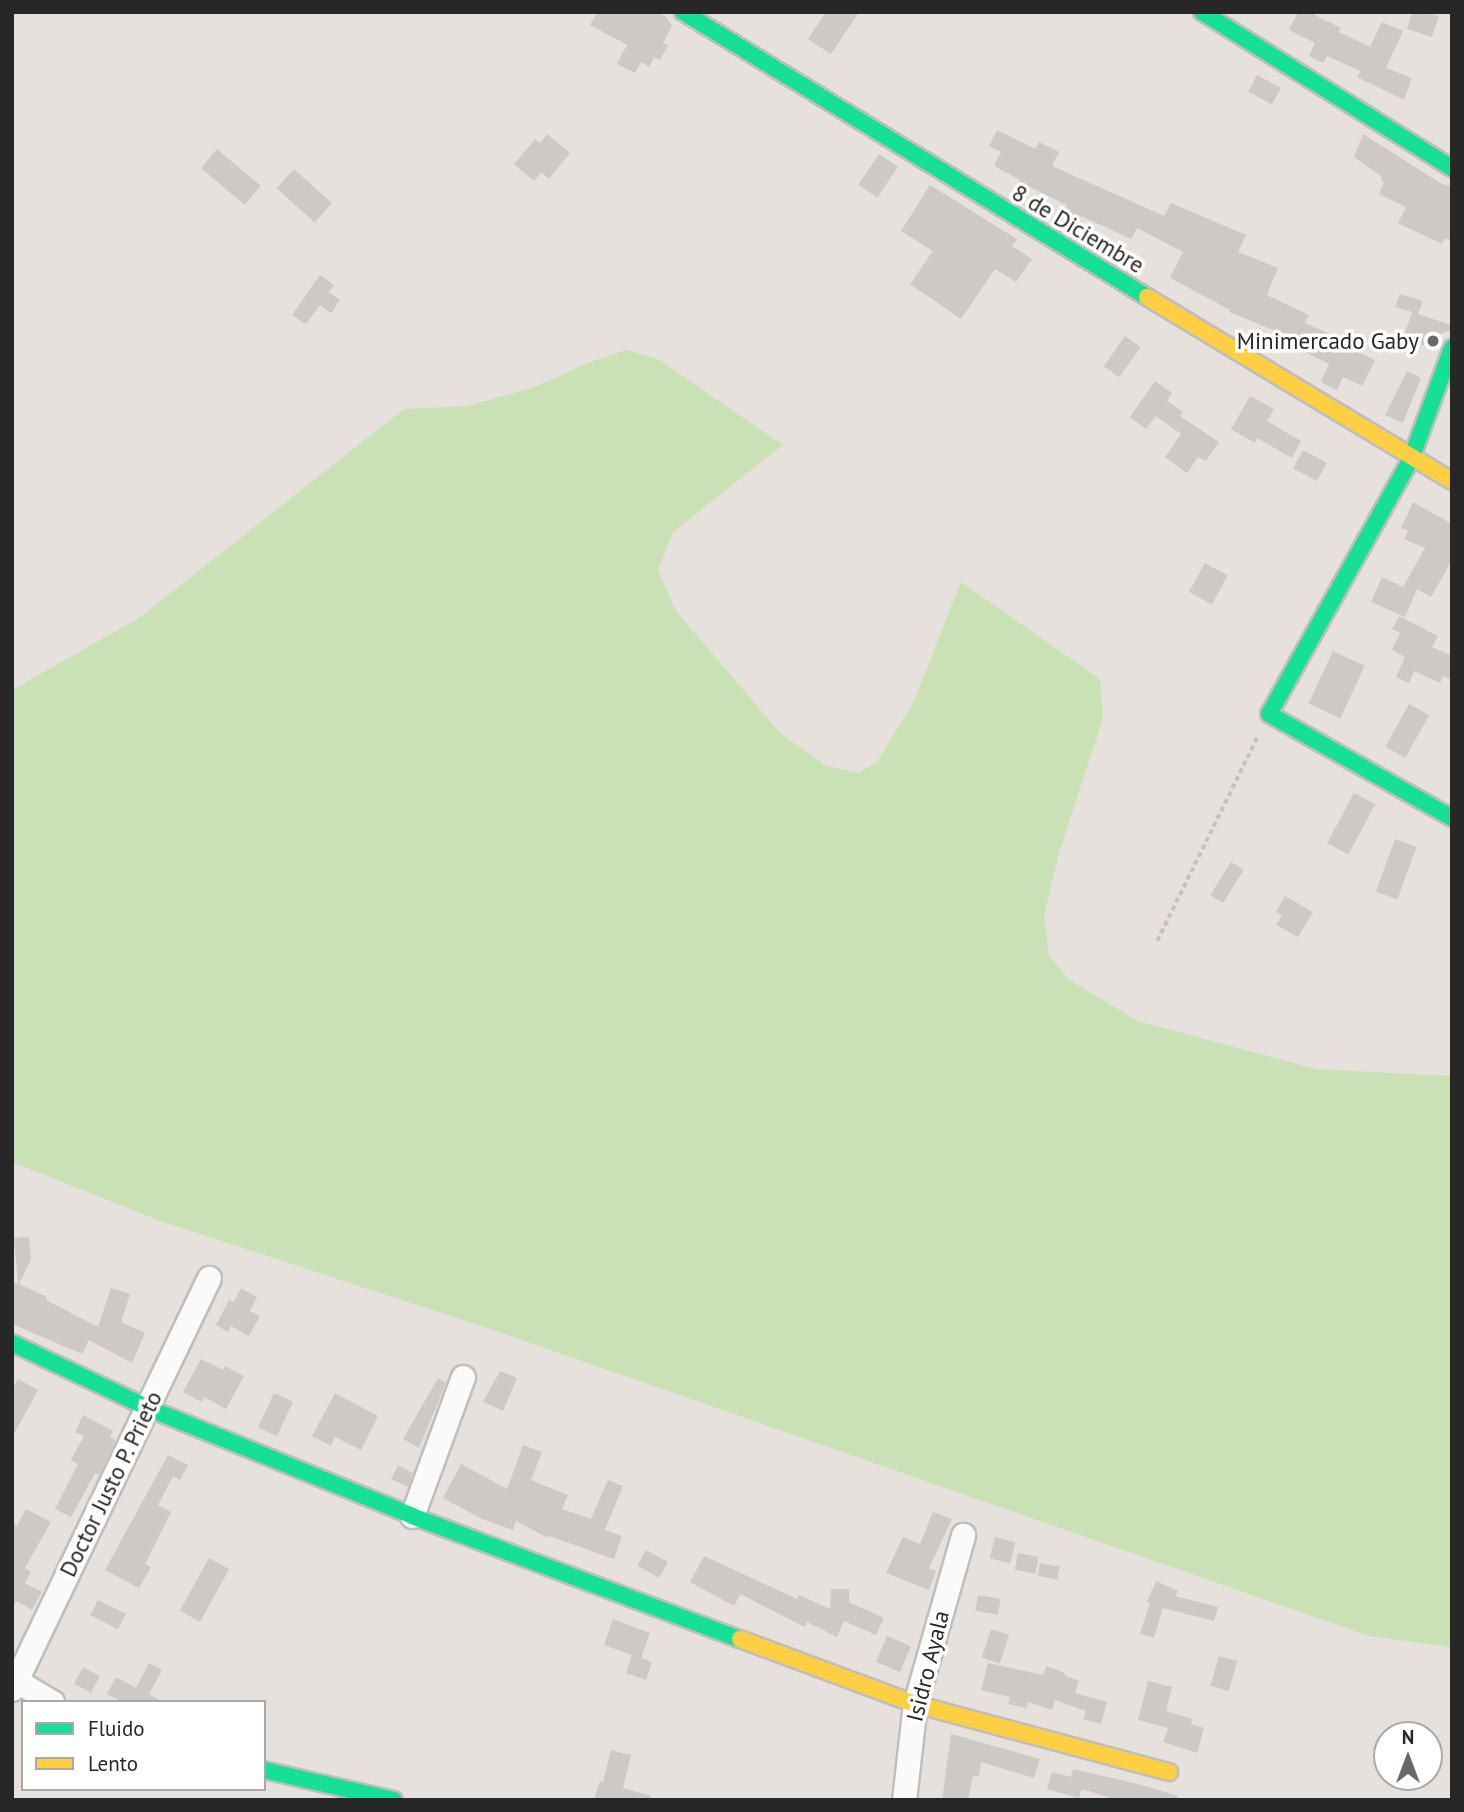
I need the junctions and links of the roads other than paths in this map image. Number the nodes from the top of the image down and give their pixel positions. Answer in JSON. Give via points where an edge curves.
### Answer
{"nodes":[{"id":1,"x":683,"y":12,"type":"edge"},
{"id":2,"x":1202,"y":12,"type":"edge"},
{"id":3,"x":1452,"y":168,"type":"edge"},
{"id":4,"x":1452,"y":348,"type":"edge"},
{"id":5,"x":1411,"y":459,"type":"junction"},
{"id":6,"x":1452,"y":481,"type":"edge"},
{"id":7,"x":1452,"y":818,"type":"edge"},
{"id":8,"x":209,"y":1278,"type":"dead end"},
{"id":9,"x":12,"y":1343,"type":"edge"},
{"id":10,"x":463,"y":1377,"type":"dead end"},
{"id":11,"x":148,"y":1408,"type":"junction"},
{"id":12,"x":412,"y":1516,"type":"junction"},
{"id":13,"x":963,"y":1535,"type":"dead end"},
{"id":14,"x":14,"y":1682,"type":"edge"},
{"id":15,"x":47,"y":1700,"type":"edge"},
{"id":16,"x":915,"y":1704,"type":"junction"},
{"id":17,"x":266,"y":1770,"type":"edge"},
{"id":18,"x":1169,"y":1772,"type":"dead end"},
{"id":19,"x":394,"y":1800,"type":"edge"},
{"id":20,"x":904,"y":1800,"type":"edge"}],
"edges":[{"from":1,"to":5,"type":"street","name":"8 de Diciembre"},
{"from":2,"to":3,"type":"street"},
{"from":4,"to":5,"type":"street"},
{"from":5,"to":6,"type":"street","name":"8 de Diciembre"},
{"from":5,"to":7,"type":"street","via":[[1269,714]]},
{"from":8,"to":11,"type":"street","name":"Doctor Justo P. Prieto"},
{"from":9,"to":11,"type":"street"},
{"from":10,"to":12,"type":"street"},
{"from":11,"to":12,"type":"street"},
{"from":11,"to":14,"type":"street","name":"Doctor Justo P. Prieto"},
{"from":12,"to":16,"type":"street"},
{"from":13,"to":16,"type":"street","name":"Isidro Ayala"},
{"from":14,"to":15,"type":"street"},
{"from":16,"to":18,"type":"street"},
{"from":16,"to":20,"type":"street","name":"Isidro Ayala"},
{"from":17,"to":19,"type":"street"}]}
